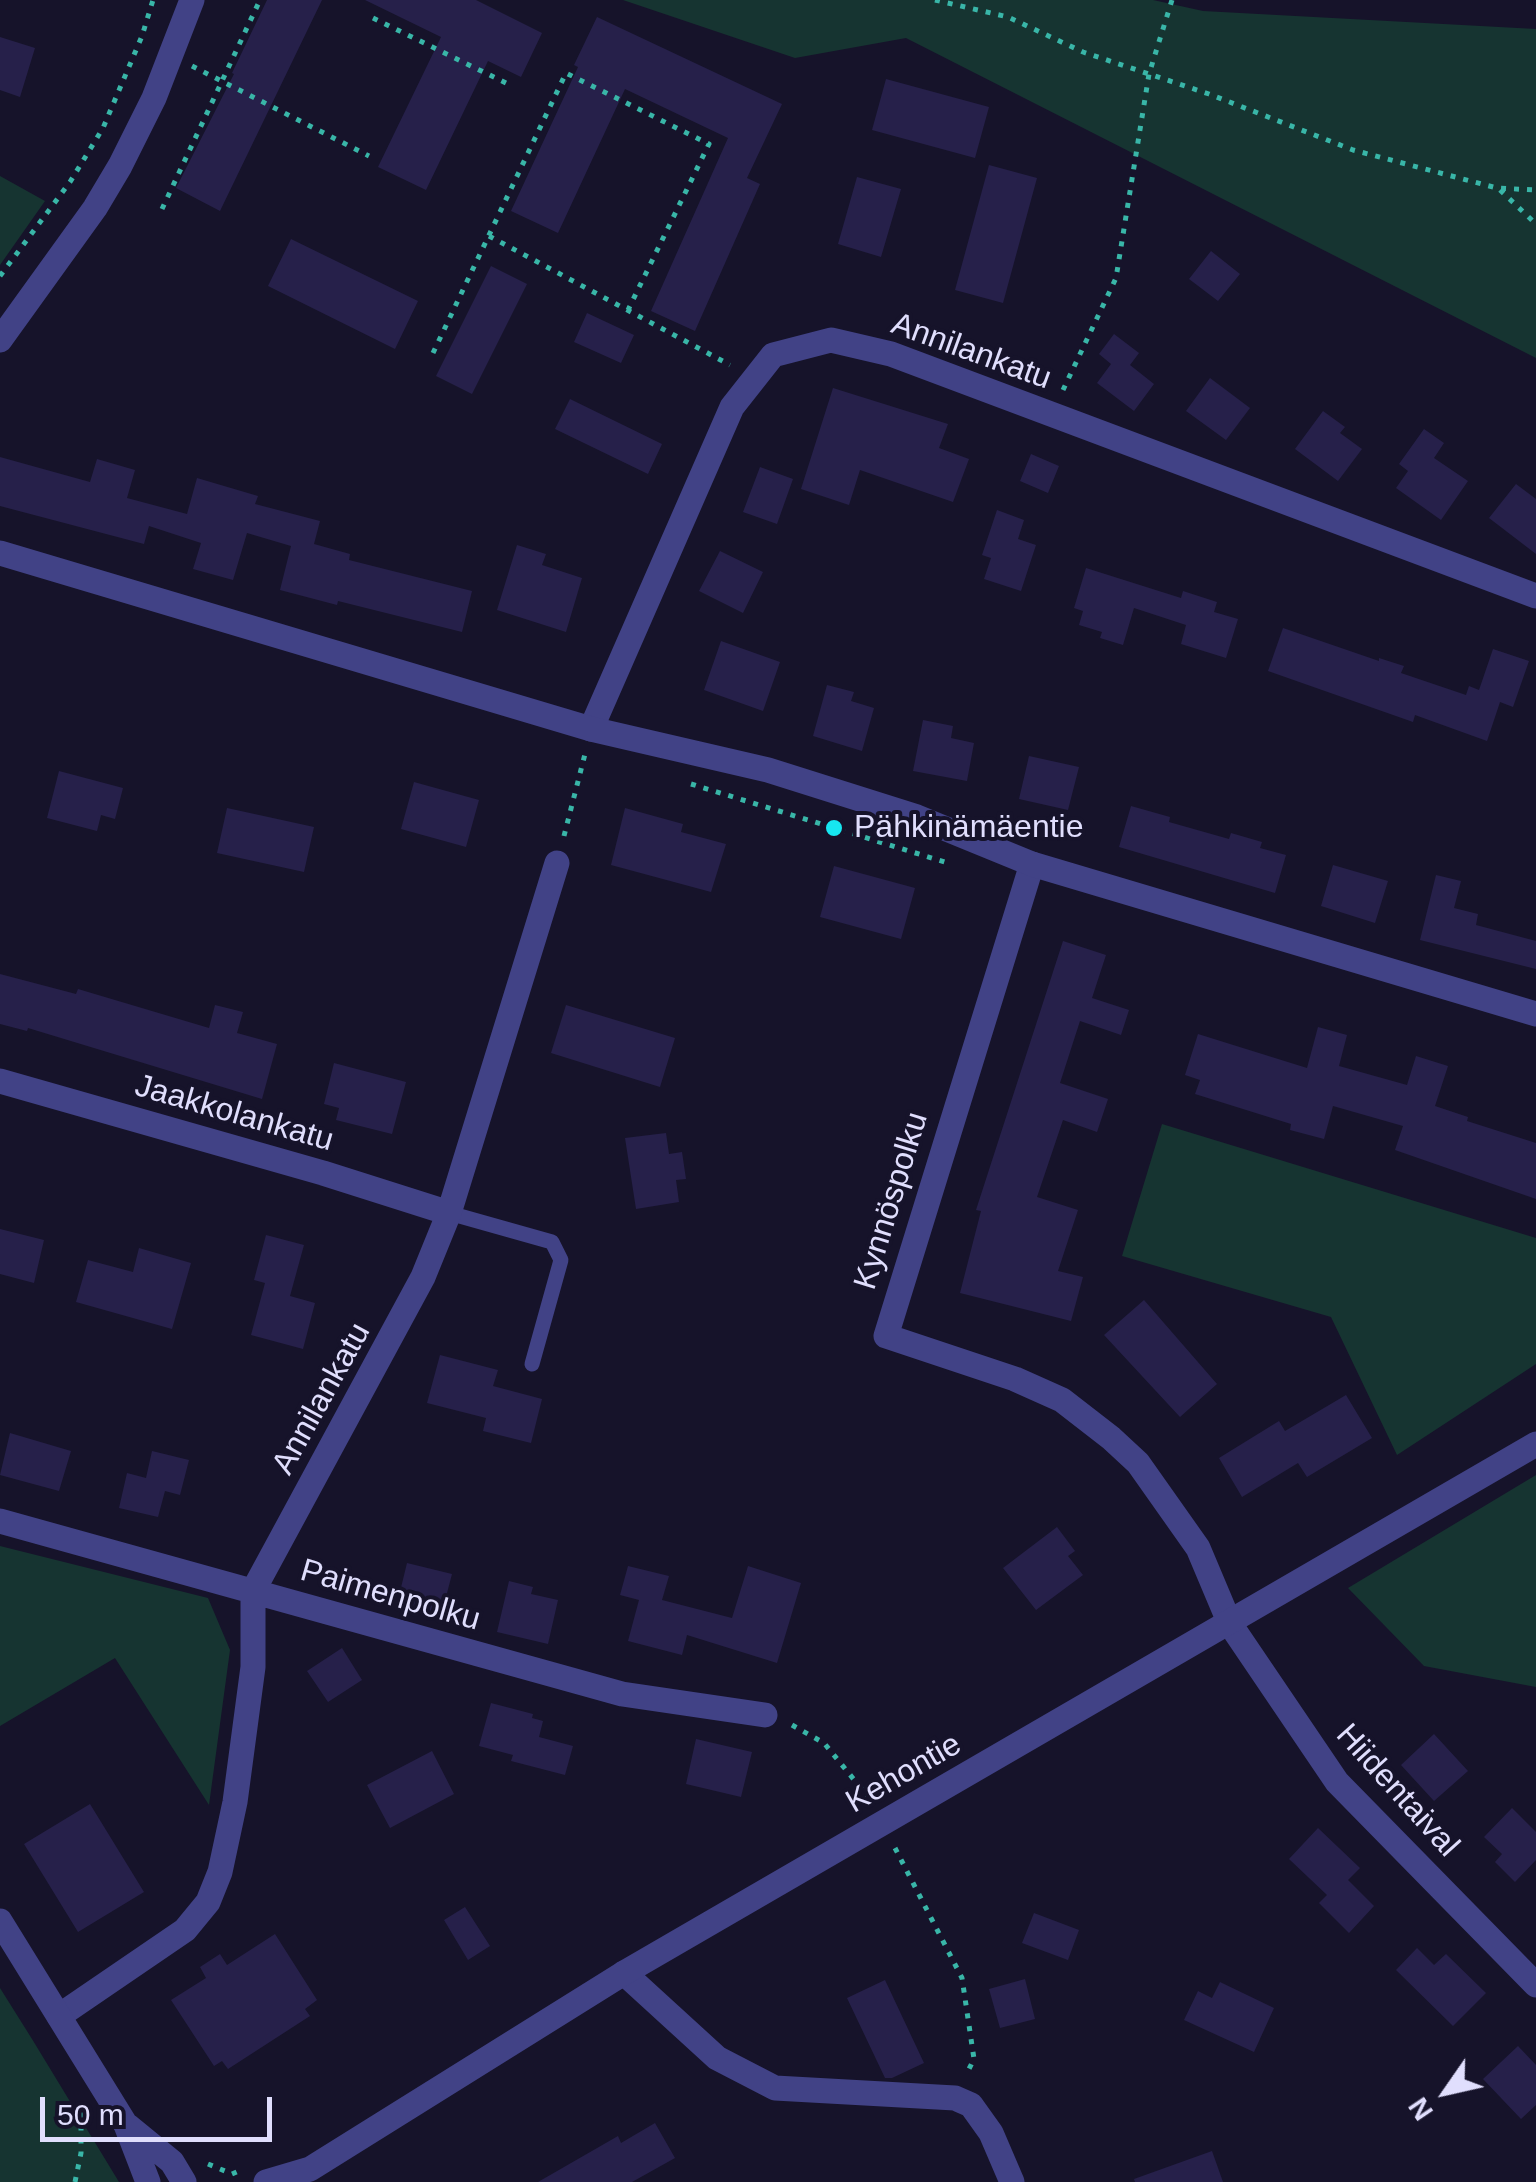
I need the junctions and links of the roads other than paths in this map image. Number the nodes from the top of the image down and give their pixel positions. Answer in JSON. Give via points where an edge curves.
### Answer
{"nodes":[{"id":1,"x":192,"y":0,"type":"edge"},
{"id":2,"x":0,"y":340,"type":"edge"},
{"id":3,"x":0,"y":553,"type":"edge"},
{"id":4,"x":1536,"y":596,"type":"edge"},
{"id":5,"x":588,"y":740,"type":"junction"},
{"id":6,"x":558,"y":863,"type":"road end"},
{"id":7,"x":1032,"y":864,"type":"junction"},
{"id":8,"x":1536,"y":1014,"type":"edge"},
{"id":9,"x":0,"y":1081,"type":"edge"},
{"id":10,"x":450,"y":1213,"type":"junction"},
{"id":11,"x":532,"y":1364,"type":"dead end"},
{"id":12,"x":1536,"y":1444,"type":"edge"},
{"id":13,"x":0,"y":1522,"type":"edge"},
{"id":14,"x":253,"y":1592,"type":"junction"},
{"id":15,"x":1230,"y":1624,"type":"junction"},
{"id":16,"x":766,"y":1715,"type":"road end"},
{"id":17,"x":0,"y":1921,"type":"edge"},
{"id":18,"x":624,"y":1973,"type":"junction"},
{"id":19,"x":1536,"y":1985,"type":"edge"},
{"id":20,"x":59,"y":2016,"type":"junction"},
{"id":21,"x":126,"y":2125,"type":"junction"},
{"id":22,"x":305,"y":2176,"type":"edge"},
{"id":23,"x":148,"y":2182,"type":"edge"},
{"id":24,"x":184,"y":2182,"type":"edge"},
{"id":25,"x":266,"y":2182,"type":"edge"},
{"id":26,"x":1012,"y":2182,"type":"edge"}],
"edges":[{"from":1,"to":2,"type":"street","via":[[145,116],[95,208]]},
{"from":3,"to":5,"type":"street"},
{"from":4,"to":5,"type":"street","name":"Annilankatu","via":[[890,354],[830,340],[773,355],[732,407]]},
{"from":5,"to":7,"type":"street","via":[[768,770],[918,817]]},
{"from":6,"to":10,"type":"street","name":"Annilankatu"},
{"from":7,"to":8,"type":"street"},
{"from":7,"to":15,"type":"street","name":"Kynnöspolku","via":[[886,1336],[1062,1400],[1112,1438],[1189,1535]]},
{"from":9,"to":10,"type":"street","name":"Jaakkolankatu"},
{"from":10,"to":11,"type":"lane","via":[[552,1242],[561,1260]]},
{"from":10,"to":14,"type":"street","name":"Annilankatu","via":[[389,1345]]},
{"from":12,"to":15,"type":"street","name":"Kehontie"},
{"from":13,"to":14,"type":"street","name":"Paimenpolku"},
{"from":14,"to":16,"type":"street","name":"Paimenpolku","via":[[622,1694]]},
{"from":14,"to":20,"type":"street","name":"Annilankatu","via":[[252,1667],[236,1802],[208,1902],[185,1930]]},
{"from":15,"to":18,"type":"street","name":"Kehontie"},
{"from":15,"to":19,"type":"street","name":"Hiidentaival","via":[[1337,1782]]},
{"from":17,"to":20,"type":"street"},
{"from":18,"to":22,"type":"street","name":"Kehontie"},
{"from":18,"to":26,"type":"street","via":[[717,2058],[774,2088],[955,2098],[971,2105],[992,2132]]},
{"from":20,"to":21,"type":"street"},
{"from":21,"to":23,"type":"street"},
{"from":21,"to":24,"type":"street","via":[[172,2162]]},
{"from":22,"to":25,"type":"street","name":"Kehontie"}]}
